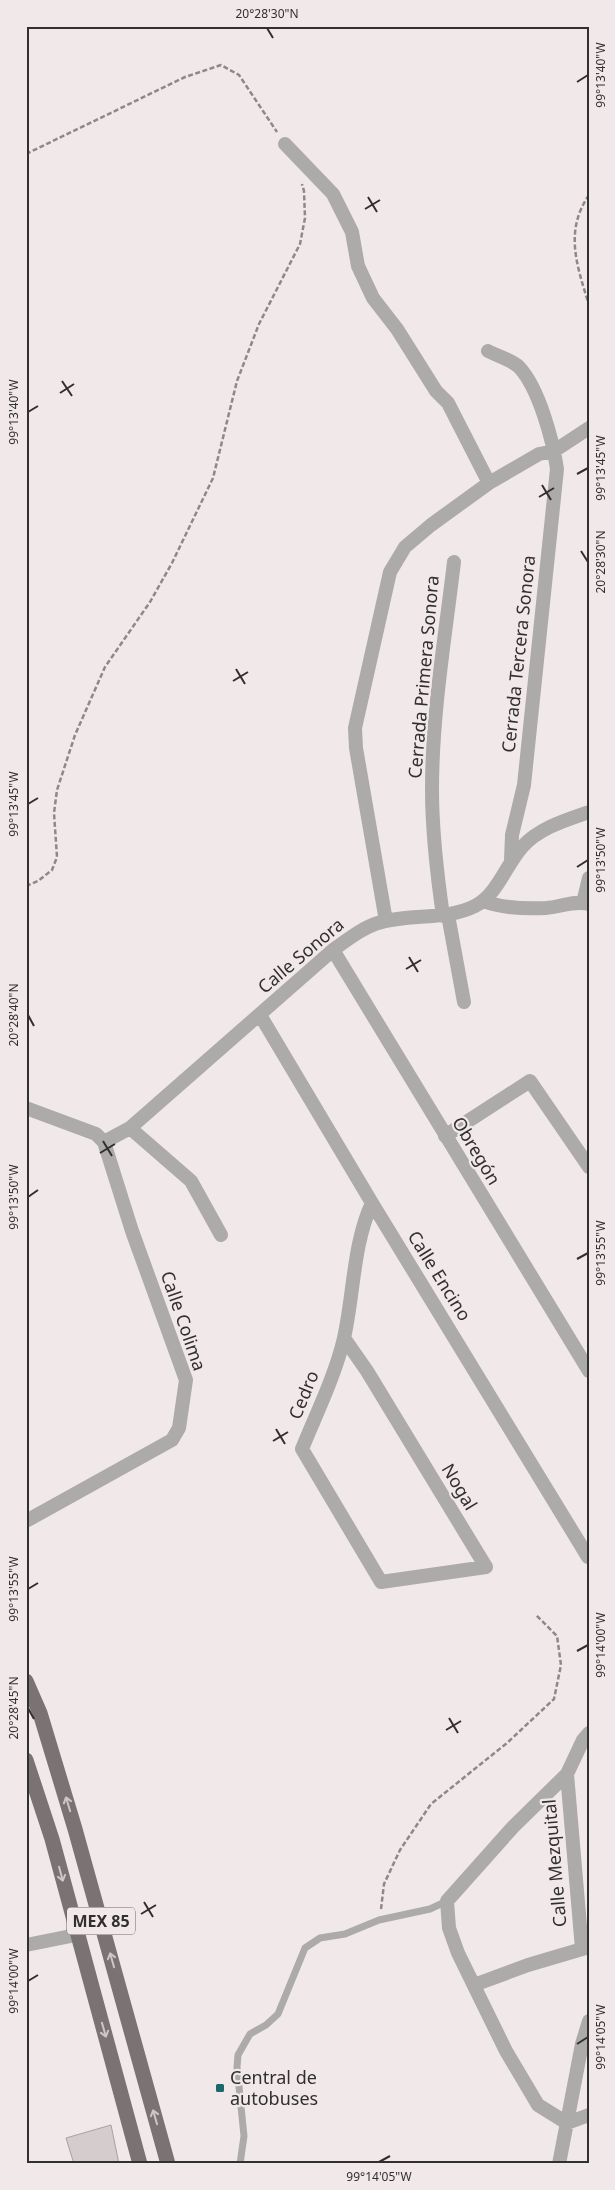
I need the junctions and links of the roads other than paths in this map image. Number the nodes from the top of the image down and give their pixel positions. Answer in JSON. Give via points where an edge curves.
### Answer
{"nodes":[{"id":1,"x":285,"y":144,"type":"road end"},
{"id":2,"x":488,"y":351,"type":"dead end"},
{"id":3,"x":589,"y":428,"type":"edge"},
{"id":4,"x":554,"y":451,"type":"junction"},
{"id":5,"x":489,"y":483,"type":"junction"},
{"id":6,"x":454,"y":562,"type":"dead end"},
{"id":7,"x":589,"y":812,"type":"edge"},
{"id":8,"x":511,"y":860,"type":"junction"},
{"id":9,"x":589,"y":878,"type":"edge"},
{"id":10,"x":483,"y":900,"type":"junction"},
{"id":11,"x":586,"y":904,"type":"edge"},
{"id":12,"x":446,"y":915,"type":"junction"},
{"id":13,"x":386,"y":921,"type":"junction"},
{"id":14,"x":333,"y":950,"type":"junction"},
{"id":15,"x":464,"y":1002,"type":"dead end"},
{"id":16,"x":260,"y":1015,"type":"junction"},
{"id":17,"x":26,"y":1108,"type":"edge"},
{"id":18,"x":130,"y":1128,"type":"junction"},
{"id":19,"x":445,"y":1136,"type":"junction"},
{"id":20,"x":104,"y":1142,"type":"junction"},
{"id":21,"x":589,"y":1167,"type":"edge"},
{"id":22,"x":372,"y":1203,"type":"junction"},
{"id":23,"x":221,"y":1235,"type":"dead end"},
{"id":24,"x":344,"y":1338,"type":"junction"},
{"id":25,"x":588,"y":1369,"type":"edge"},
{"id":26,"x":26,"y":1521,"type":"edge"},
{"id":27,"x":588,"y":1557,"type":"edge"},
{"id":28,"x":381,"y":1582,"type":"joint"},
{"id":29,"x":26,"y":1681,"type":"edge"},
{"id":30,"x":589,"y":1734,"type":"edge"},
{"id":31,"x":26,"y":1760,"type":"edge"},
{"id":32,"x":567,"y":1774,"type":"junction"},
{"id":33,"x":447,"y":1901,"type":"junction"},
{"id":34,"x":76,"y":1935,"type":"junction"},
{"id":35,"x":26,"y":1945,"type":"edge"},
{"id":36,"x":585,"y":1948,"type":"edge"},
{"id":37,"x":474,"y":1985,"type":"junction"},
{"id":38,"x":589,"y":2021,"type":"edge"},
{"id":39,"x":589,"y":2115,"type":"edge"},
{"id":40,"x":567,"y":2123,"type":"junction"},
{"id":41,"x":140,"y":2164,"type":"edge"},
{"id":42,"x":168,"y":2164,"type":"edge"},
{"id":43,"x":240,"y":2164,"type":"edge"},
{"id":44,"x":559,"y":2164,"type":"edge"}],
"edges":[{"from":1,"to":5,"type":"street","via":[[333,194],[352,232],[358,266],[373,298],[436,391],[448,402]]},
{"from":2,"to":4,"type":"street","name":"Cerrada Tercera Sonora","via":[[518,366],[530,382]]},
{"from":3,"to":4,"type":"street"},
{"from":4,"to":5,"type":"street","via":[[540,454]]},
{"from":4,"to":8,"type":"street","name":"Cerrada Tercera Sonora","via":[[557,469],[540,640],[524,785],[512,835]]},
{"from":5,"to":13,"type":"street","via":[[405,547],[387,582],[355,728]]},
{"from":6,"to":12,"type":"street","name":"Cerrada Primera Sonora","via":[[434,726],[432,790],[434,851]]},
{"from":7,"to":8,"type":"street","name":"Calle Sonora","via":[[536,835]]},
{"from":8,"to":10,"type":"street","name":"Calle Sonora"},
{"from":9,"to":11,"type":"street"},
{"from":10,"to":11,"type":"street","via":[[497,906],[545,908]]},
{"from":10,"to":12,"type":"street","name":"Calle Sonora","via":[[475,906]]},
{"from":12,"to":13,"type":"street","name":"Calle Sonora"},
{"from":12,"to":15,"type":"street","name":"Cerrada Primera Sonora"},
{"from":13,"to":14,"type":"street","name":"Calle Sonora","via":[[362,930]]},
{"from":14,"to":16,"type":"street","name":"Calle Sonora"},
{"from":14,"to":19,"type":"street","name":"Obregón"},
{"from":16,"to":18,"type":"street","name":"Calle Sonora"},
{"from":16,"to":22,"type":"street","name":"Calle Encino"},
{"from":17,"to":20,"type":"street","via":[[96,1134]]},
{"from":18,"to":20,"type":"street","name":"Calle Sonora"},
{"from":18,"to":23,"type":"street","via":[[191,1181]]},
{"from":19,"to":21,"type":"street","via":[[530,1081]]},
{"from":19,"to":25,"type":"street","name":"Obregón"},
{"from":20,"to":26,"type":"street","name":"Calle Colima","via":[[132,1231],[186,1380],[179,1428],[172,1440]]},
{"from":22,"to":24,"type":"street","name":"Cedro","via":[[363,1222]]},
{"from":22,"to":27,"type":"street","name":"Calle Encino"},
{"from":24,"to":28,"type":"street","name":"Cedro","via":[[328,1388],[302,1449]]},
{"from":24,"to":28,"type":"street","name":"Nogal","via":[[486,1567]]},
{"from":42,"to":29,"type":"main road","number":"MEX 85","one_way":true,"via":[[73,1820],[40,1713]]},
{"from":30,"to":32,"type":"street"},
{"from":31,"to":34,"type":"main road","number":"MEX 85","one_way":true,"via":[[52,1839]]},
{"from":32,"to":33,"type":"street","via":[[513,1827]]},
{"from":32,"to":36,"type":"street","name":"Calle Mezquital"},
{"from":33,"to":37,"type":"street","via":[[449,1928]]},
{"from":33,"to":43,"type":"lane","via":[[430,1909],[379,1920],[345,1934],[320,1938],[305,1948],[278,2014],[250,2034],[238,2054],[244,2136]]},
{"from":34,"to":35,"type":"street"},
{"from":34,"to":41,"type":"main road","number":"MEX 85","one_way":true},
{"from":36,"to":37,"type":"street"},
{"from":37,"to":40,"type":"street","via":[[506,2051],[538,2105]]},
{"from":38,"to":40,"type":"street"},
{"from":39,"to":40,"type":"street"},
{"from":40,"to":44,"type":"street"}]}
